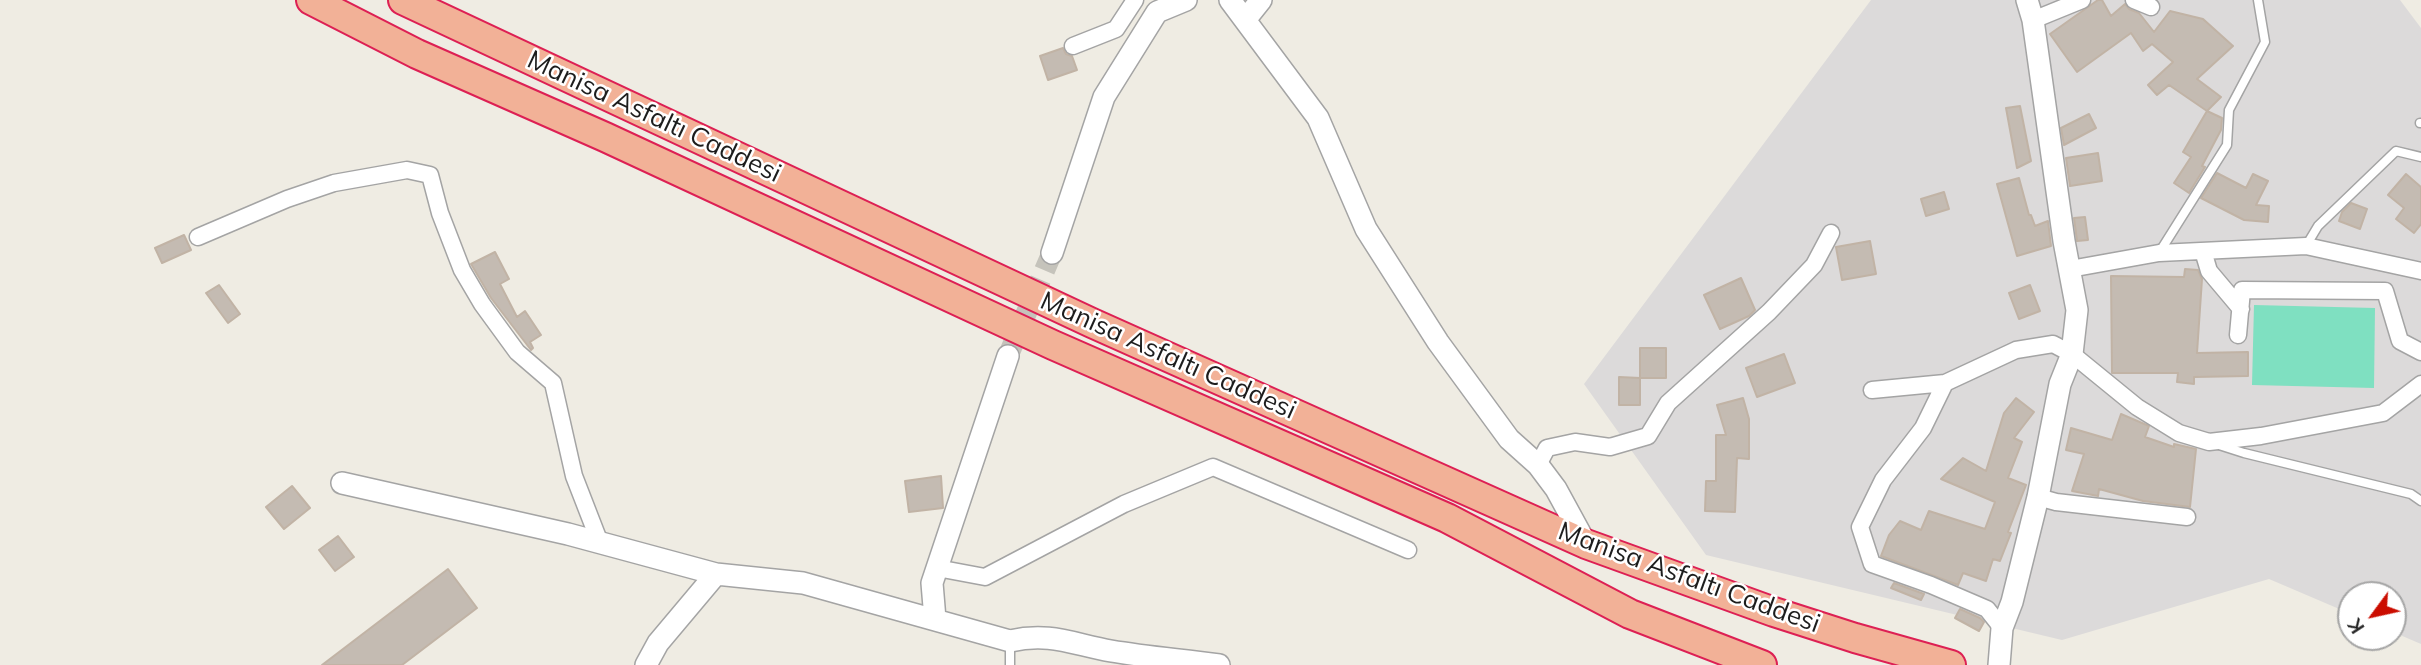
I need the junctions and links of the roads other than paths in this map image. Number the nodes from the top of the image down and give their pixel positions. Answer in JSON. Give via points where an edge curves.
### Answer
{"nodes":[{"id":1,"x":311,"y":0,"type":"edge"},
{"id":2,"x":404,"y":0,"type":"edge"},
{"id":3,"x":1135,"y":0,"type":"edge"},
{"id":4,"x":1186,"y":0,"type":"edge"},
{"id":5,"x":1230,"y":0,"type":"edge"},
{"id":6,"x":1261,"y":0,"type":"edge"},
{"id":7,"x":2081,"y":0,"type":"edge"},
{"id":8,"x":2134,"y":0,"type":"edge"},
{"id":9,"x":2258,"y":0,"type":"edge"},
{"id":10,"x":2151,"y":7,"type":"dead end"},
{"id":11,"x":2030,"y":10,"type":"edge"},
{"id":12,"x":1245,"y":20,"type":"junction"},
{"id":13,"x":1073,"y":47,"type":"dead end"},
{"id":14,"x":2421,"y":157,"type":"edge"},
{"id":15,"x":1830,"y":233,"type":"dead end"},
{"id":16,"x":198,"y":237,"type":"dead end"},
{"id":17,"x":2306,"y":246,"type":"junction"},
{"id":18,"x":2203,"y":251,"type":"junction"},
{"id":19,"x":1052,"y":253,"type":"tunnel mouth"},
{"id":20,"x":2159,"y":253,"type":"junction"},
{"id":21,"x":2067,"y":257,"type":"junction"},
{"id":22,"x":2421,"y":271,"type":"edge"},
{"id":23,"x":2241,"y":309,"type":"junction"},
{"id":24,"x":2238,"y":335,"type":"dead end"},
{"id":25,"x":2421,"y":352,"type":"edge"},
{"id":26,"x":2072,"y":354,"type":"junction"},
{"id":27,"x":1008,"y":356,"type":"tunnel mouth"},
{"id":28,"x":1945,"y":383,"type":"junction"},
{"id":29,"x":2421,"y":384,"type":"edge"},
{"id":30,"x":1872,"y":390,"type":"dead end"},
{"id":31,"x":2209,"y":442,"type":"junction"},
{"id":32,"x":1538,"y":465,"type":"junction"},
{"id":33,"x":342,"y":483,"type":"dead end"},
{"id":34,"x":2038,"y":497,"type":"junction"},
{"id":35,"x":2421,"y":501,"type":"edge"},
{"id":36,"x":2187,"y":517,"type":"dead end"},
{"id":37,"x":600,"y":543,"type":"junction"},
{"id":38,"x":1586,"y":544,"type":"junction"},
{"id":39,"x":1408,"y":550,"type":"dead end"},
{"id":40,"x":937,"y":568,"type":"junction"},
{"id":41,"x":716,"y":574,"type":"junction"},
{"id":42,"x":935,"y":619,"type":"junction"},
{"id":43,"x":2002,"y":628,"type":"junction"},
{"id":44,"x":1010,"y":641,"type":"junction"},
{"id":45,"x":646,"y":665,"type":"edge"},
{"id":46,"x":1010,"y":665,"type":"edge"},
{"id":47,"x":1219,"y":665,"type":"edge"},
{"id":48,"x":1762,"y":665,"type":"edge"},
{"id":49,"x":1951,"y":665,"type":"edge"},
{"id":50,"x":1999,"y":665,"type":"edge"}],
"edges":[{"from":1,"to":48,"type":"highway","name":"Manisa Asfaltı Caddesi","via":[[417,54],[1053,345],[1447,518],[1630,614]]},
{"from":2,"to":38,"type":"highway","name":"Manisa Asfaltı Caddesi","via":[[1093,323]]},
{"from":3,"to":13,"type":"street","via":[[1116,29]]},
{"from":4,"to":19,"type":"street","via":[[1157,12],[1104,97]]},
{"from":5,"to":12,"type":"street"},
{"from":6,"to":12,"type":"street"},
{"from":7,"to":11,"type":"street"},
{"from":8,"to":10,"type":"street"},
{"from":9,"to":20,"type":"lane","via":[[2265,42],[2230,110],[2227,145]]},
{"from":11,"to":21,"type":"street"},
{"from":12,"to":32,"type":"street","via":[[1318,118],[1366,229],[1438,342],[1508,439]]},
{"from":14,"to":17,"type":"lane","via":[[2396,151],[2318,226]]},
{"from":15,"to":32,"type":"street","via":[[1814,265],[1668,403],[1648,436],[1610,447],[1575,442],[1547,448]]},
{"from":16,"to":37,"type":"street","via":[[334,183],[407,170],[430,175],[462,270],[482,304],[517,352],[554,383],[575,476]]},
{"from":17,"to":18,"type":"street"},
{"from":17,"to":22,"type":"street"},
{"from":18,"to":20,"type":"street"},
{"from":18,"to":23,"type":"street","via":[[2208,271]]},
{"from":20,"to":21,"type":"street"},
{"from":21,"to":26,"type":"street","via":[[2077,310]]},
{"from":23,"to":24,"type":"street"},
{"from":23,"to":25,"type":"street","via":[[2242,290],[2385,291],[2400,341]]},
{"from":26,"to":28,"type":"street","via":[[2053,344],[2016,350]]},
{"from":26,"to":31,"type":"street","via":[[2137,407],[2179,433]]},
{"from":26,"to":34,"type":"street","via":[[2060,384]]},
{"from":27,"to":40,"type":"street"},
{"from":28,"to":30,"type":"street"},
{"from":28,"to":43,"type":"street","via":[[1923,428],[1882,480],[1860,527],[1872,564],[1987,609]]},
{"from":29,"to":31,"type":"street","via":[[2383,414]]},
{"from":31,"to":35,"type":"lane","via":[[2411,494]]},
{"from":32,"to":38,"type":"street"},
{"from":33,"to":37,"type":"street"},
{"from":34,"to":36,"type":"street"},
{"from":34,"to":43,"type":"street"},
{"from":37,"to":41,"type":"street"},
{"from":38,"to":49,"type":"highway","name":"Manisa Asfaltı Caddesi","via":[[1854,638]]},
{"from":39,"to":40,"type":"street","via":[[1213,467],[1124,504],[985,577]]},
{"from":40,"to":42,"type":"street","via":[[932,583]]},
{"from":41,"to":42,"type":"street","via":[[803,583]]},
{"from":41,"to":45,"type":"street","via":[[658,643]]},
{"from":42,"to":44,"type":"street"},
{"from":43,"to":50,"type":"street"},
{"from":44,"to":46,"type":"lane"},
{"from":44,"to":47,"type":"street","via":[[1046,636],[1111,651]]}]}
